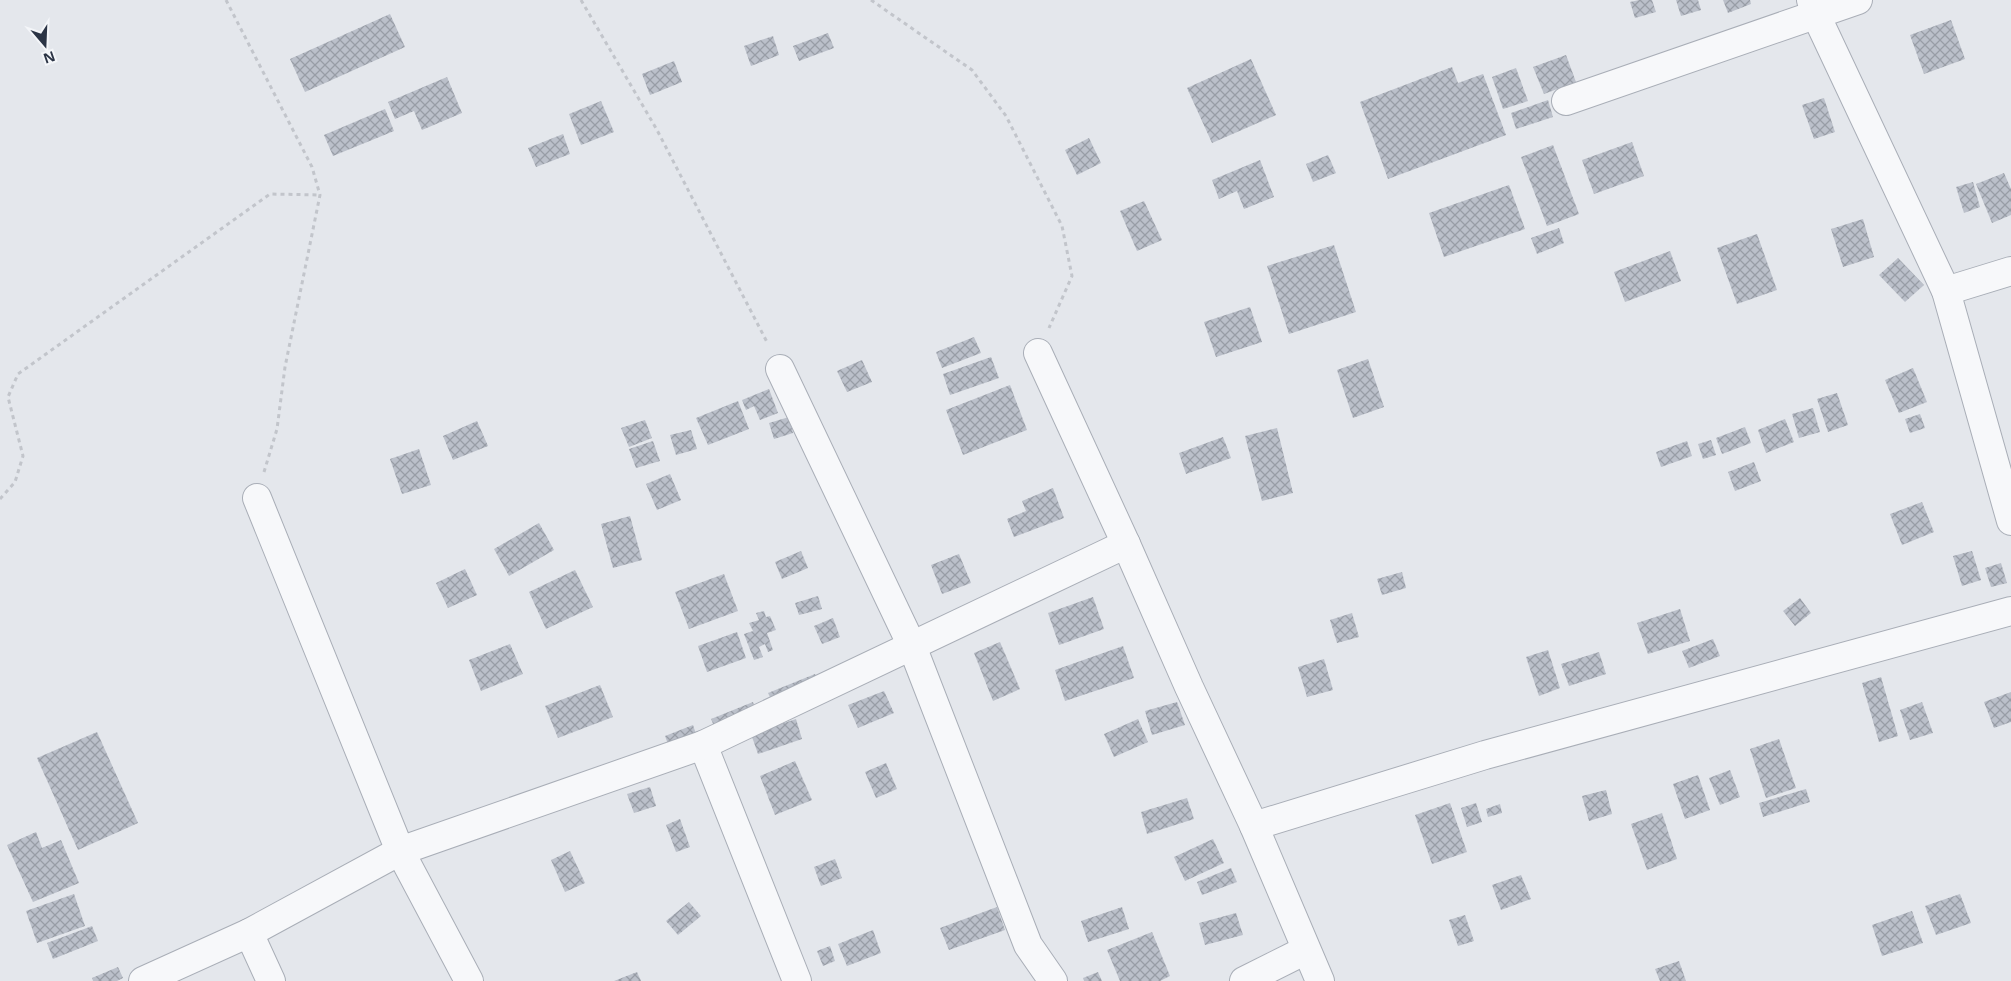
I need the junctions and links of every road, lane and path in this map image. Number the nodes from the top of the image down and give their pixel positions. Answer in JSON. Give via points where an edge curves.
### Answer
{"nodes":[{"id":1,"x":226,"y":0,"type":"edge"},
{"id":2,"x":581,"y":0,"type":"edge"},
{"id":3,"x":871,"y":0,"type":"edge"},
{"id":4,"x":1858,"y":0,"type":"edge"},
{"id":5,"x":1813,"y":7,"type":"edge"},
{"id":6,"x":1566,"y":101,"type":"dead end"},
{"id":7,"x":320,"y":195,"type":"junction"},
{"id":8,"x":2011,"y":271,"type":"edge"},
{"id":9,"x":1946,"y":291,"type":"junction"},
{"id":10,"x":1038,"y":353,"type":"joint"},
{"id":11,"x":780,"y":369,"type":"joint"},
{"id":12,"x":257,"y":498,"type":"joint"},
{"id":13,"x":0,"y":499,"type":"edge"},
{"id":14,"x":2011,"y":521,"type":"edge"},
{"id":15,"x":1126,"y":544,"type":"junction"},
{"id":16,"x":2011,"y":610,"type":"edge"},
{"id":17,"x":912,"y":646,"type":"junction"},
{"id":18,"x":703,"y":746,"type":"junction"},
{"id":19,"x":1254,"y":826,"type":"junction"},
{"id":20,"x":400,"y":851,"type":"junction"},
{"id":21,"x":249,"y":933,"type":"junction"},
{"id":22,"x":1306,"y":950,"type":"junction"},
{"id":23,"x":143,"y":981,"type":"edge"},
{"id":24,"x":271,"y":981,"type":"edge"},
{"id":25,"x":469,"y":981,"type":"edge"},
{"id":26,"x":797,"y":981,"type":"edge"},
{"id":27,"x":1053,"y":981,"type":"edge"},
{"id":28,"x":1244,"y":981,"type":"edge"},
{"id":29,"x":1320,"y":981,"type":"edge"}],
"edges":[{"from":1,"to":7,"type":"path","via":[[312,167]]},
{"from":2,"to":11,"type":"path","via":[[657,130]]},
{"from":3,"to":10,"type":"path","via":[[972,70],[1006,116],[1062,226],[1072,276]]},
{"from":4,"to":5,"type":"street"},
{"from":5,"to":6,"type":"street"},
{"from":5,"to":9,"type":"street"},
{"from":7,"to":12,"type":"path","via":[[285,367],[277,429]]},
{"from":7,"to":13,"type":"path","via":[[270,194],[18,374],[8,397],[22,456],[15,482]]},
{"from":8,"to":9,"type":"street"},
{"from":9,"to":14,"type":"street"},
{"from":10,"to":15,"type":"street"},
{"from":11,"to":17,"type":"street"},
{"from":12,"to":20,"type":"street"},
{"from":15,"to":17,"type":"street"},
{"from":15,"to":19,"type":"street"},
{"from":16,"to":19,"type":"street","via":[[1485,755]]},
{"from":17,"to":18,"type":"street"},
{"from":17,"to":27,"type":"street","via":[[1028,945]]},
{"from":18,"to":20,"type":"street"},
{"from":18,"to":26,"type":"street"},
{"from":19,"to":22,"type":"street"},
{"from":20,"to":21,"type":"street"},
{"from":20,"to":25,"type":"street"},
{"from":21,"to":23,"type":"street"},
{"from":21,"to":24,"type":"street"},
{"from":22,"to":28,"type":"street"},
{"from":22,"to":29,"type":"street"}]}
